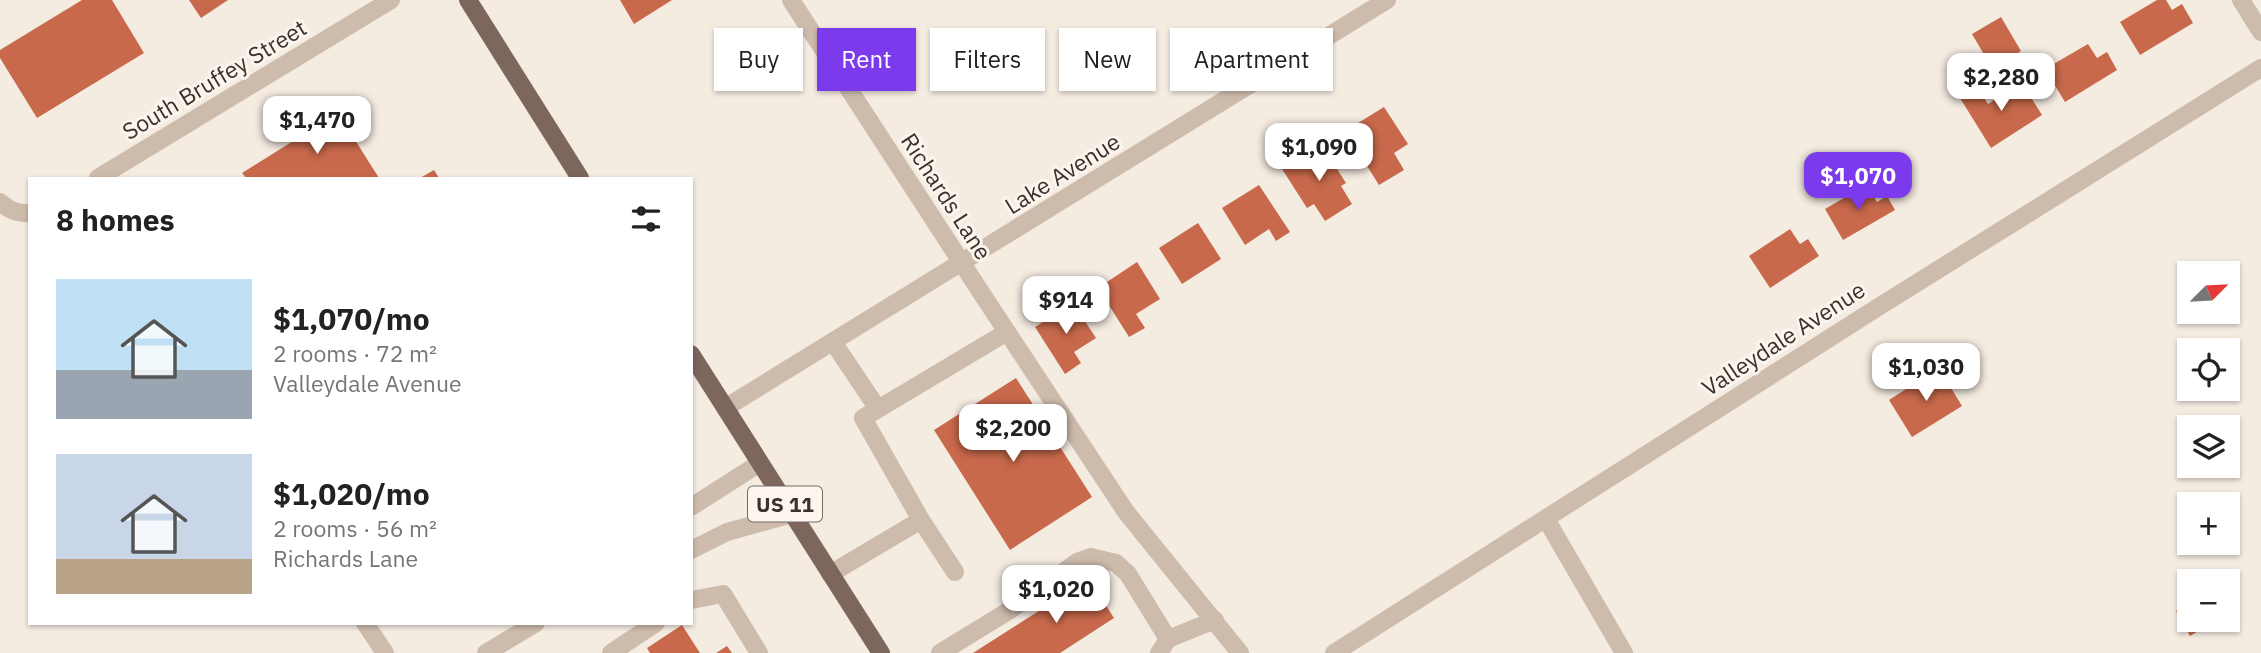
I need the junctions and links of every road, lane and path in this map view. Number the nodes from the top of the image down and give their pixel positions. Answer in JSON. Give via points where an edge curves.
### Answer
{"nodes":[{"id":1,"x":391,"y":0,"type":"edge"},
{"id":2,"x":468,"y":0,"type":"edge"},
{"id":3,"x":791,"y":0,"type":"edge"},
{"id":4,"x":1387,"y":0,"type":"edge"},
{"id":5,"x":2241,"y":0,"type":"edge"},
{"id":6,"x":2261,"y":32,"type":"edge"},
{"id":7,"x":2261,"y":68,"type":"edge"},
{"id":8,"x":101,"y":177,"type":"edge"},
{"id":9,"x":579,"y":177,"type":"edge"},
{"id":10,"x":0,"y":202,"type":"edge"},
{"id":11,"x":28,"y":213,"type":"edge"},
{"id":12,"x":962,"y":264,"type":"junction"},
{"id":13,"x":1007,"y":332,"type":"junction"},
{"id":14,"x":833,"y":342,"type":"junction"},
{"id":15,"x":693,"y":357,"type":"edge"},
{"id":16,"x":725,"y":408,"type":"junction"},
{"id":17,"x":878,"y":409,"type":"junction"},
{"id":18,"x":760,"y":463,"type":"junction"},
{"id":19,"x":693,"y":506,"type":"edge"},
{"id":20,"x":792,"y":514,"type":"junction"},
{"id":21,"x":1546,"y":519,"type":"junction"},
{"id":22,"x":921,"y":520,"type":"junction"},
{"id":23,"x":693,"y":549,"type":"edge"},
{"id":24,"x":956,"y":572,"type":"dead end"},
{"id":25,"x":830,"y":574,"type":"junction"},
{"id":26,"x":693,"y":600,"type":"edge"},
{"id":27,"x":1215,"y":620,"type":"junction"},
{"id":28,"x":366,"y":625,"type":"edge"},
{"id":29,"x":533,"y":625,"type":"edge"},
{"id":30,"x":653,"y":625,"type":"edge"},
{"id":31,"x":1163,"y":646,"type":"edge"},
{"id":32,"x":384,"y":653,"type":"edge"},
{"id":33,"x":486,"y":653,"type":"edge"},
{"id":34,"x":611,"y":653,"type":"edge"},
{"id":35,"x":759,"y":653,"type":"edge"},
{"id":36,"x":881,"y":653,"type":"edge"},
{"id":37,"x":940,"y":653,"type":"edge"},
{"id":38,"x":1240,"y":653,"type":"edge"},
{"id":39,"x":1334,"y":653,"type":"edge"},
{"id":40,"x":1624,"y":653,"type":"edge"}],
"edges":[{"from":1,"to":8,"type":"street","name":"South Bruffey Street"},
{"from":2,"to":9,"type":"main road"},
{"from":3,"to":12,"type":"street","name":"Richards Lane"},
{"from":4,"to":12,"type":"street","name":"Lake Avenue"},
{"from":5,"to":6,"type":"street"},
{"from":7,"to":21,"type":"street","name":"Valleydale Avenue"},
{"from":10,"to":11,"type":"street","via":[[20,214]]},
{"from":12,"to":13,"type":"street","name":"Richards Lane"},
{"from":12,"to":14,"type":"street","name":"Lake Avenue"},
{"from":13,"to":17,"type":"street"},
{"from":13,"to":27,"type":"street","name":"Richards Lane","via":[[1126,512]]},
{"from":14,"to":16,"type":"street","name":"Lake Avenue"},
{"from":14,"to":17,"type":"street"},
{"from":15,"to":16,"type":"main road","number":"US 11"},
{"from":16,"to":18,"type":"main road","number":"US 11"},
{"from":17,"to":22,"type":"street","via":[[863,418]]},
{"from":18,"to":19,"type":"street"},
{"from":18,"to":20,"type":"main road","number":"US 11"},
{"from":20,"to":23,"type":"street","via":[[727,532]]},
{"from":20,"to":25,"type":"main road","number":"US 11"},
{"from":21,"to":39,"type":"street","name":"Valleydale Avenue"},
{"from":21,"to":40,"type":"street"},
{"from":22,"to":24,"type":"street"},
{"from":22,"to":25,"type":"street"},
{"from":25,"to":36,"type":"main road","number":"US 11"},
{"from":26,"to":35,"type":"street","via":[[723,594]]},
{"from":27,"to":31,"type":"street"},
{"from":27,"to":38,"type":"street","name":"Richards Lane"},
{"from":28,"to":32,"type":"street"},
{"from":29,"to":33,"type":"street"},
{"from":30,"to":34,"type":"street"},
{"from":31,"to":37,"type":"street","via":[[1128,574],[1116,563],[1091,556]]}]}
